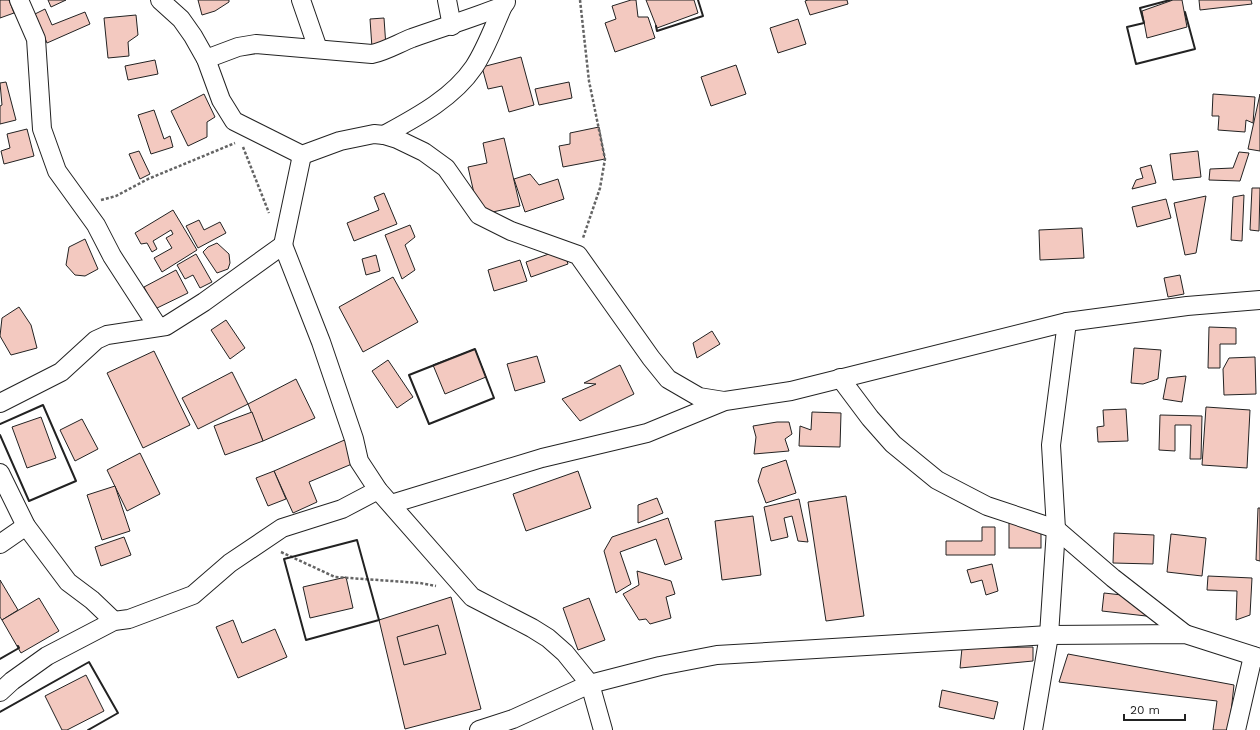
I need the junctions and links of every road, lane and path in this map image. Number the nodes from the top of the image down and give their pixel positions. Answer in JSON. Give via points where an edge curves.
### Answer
{"nodes":[{"id":1,"x":19,"y":0,"type":"edge"},
{"id":2,"x":160,"y":0,"type":"edge"},
{"id":3,"x":301,"y":0,"type":"edge"},
{"id":4,"x":447,"y":0,"type":"edge"},
{"id":5,"x":580,"y":0,"type":"edge"},
{"id":6,"x":506,"y":3,"type":"edge"},
{"id":7,"x":452,"y":26,"type":"junction"},
{"id":8,"x":318,"y":48,"type":"junction"},
{"id":9,"x":206,"y":59,"type":"junction"},
{"id":10,"x":384,"y":135,"type":"junction"},
{"id":11,"x":302,"y":155,"type":"junction"},
{"id":12,"x":271,"y":216,"type":"dead end"},
{"id":13,"x":96,"y":225,"type":"junction"},
{"id":14,"x":283,"y":245,"type":"junction"},
{"id":15,"x":578,"y":255,"type":"junction"},
{"id":16,"x":1260,"y":300,"type":"edge"},
{"id":17,"x":1067,"y":322,"type":"junction"},
{"id":18,"x":158,"y":327,"type":"junction"},
{"id":19,"x":840,"y":378,"type":"junction"},
{"id":20,"x":725,"y":401,"type":"junction"},
{"id":21,"x":0,"y":403,"type":"edge"},
{"id":22,"x":0,"y":474,"type":"edge"},
{"id":23,"x":378,"y":490,"type":"junction"},
{"id":24,"x":391,"y":504,"type":"junction"},
{"id":25,"x":26,"y":526,"type":"junction"},
{"id":26,"x":1056,"y":529,"type":"junction"},
{"id":27,"x":260,"y":542,"type":"junction"},
{"id":28,"x":0,"y":544,"type":"edge"},
{"id":29,"x":442,"y":587,"type":"dead end"},
{"id":30,"x":114,"y":621,"type":"junction"},
{"id":31,"x":1185,"y":634,"type":"junction"},
{"id":32,"x":1049,"y":635,"type":"junction"},
{"id":33,"x":1257,"y":657,"type":"edge"},
{"id":34,"x":590,"y":684,"type":"junction"},
{"id":35,"x":0,"y":692,"type":"edge"},
{"id":36,"x":479,"y":730,"type":"edge"},
{"id":37,"x":603,"y":730,"type":"edge"},
{"id":38,"x":1033,"y":730,"type":"edge"},
{"id":39,"x":1236,"y":730,"type":"edge"}],
"edges":[{"from":1,"to":13,"type":"street","via":[[36,39],[44,136],[56,171]]},
{"from":2,"to":9,"type":"street","via":[[181,19]]},
{"from":3,"to":8,"type":"street"},
{"from":4,"to":7,"type":"street"},
{"from":5,"to":15,"type":"path","via":[[589,81],[602,138],[605,165]]},
{"from":6,"to":7,"type":"street"},
{"from":6,"to":10,"type":"street","via":[[474,66],[458,87],[418,116]]},
{"from":7,"to":8,"type":"street","via":[[372,54]]},
{"from":8,"to":9,"type":"street","via":[[256,44],[238,47]]},
{"from":9,"to":11,"type":"street","via":[[221,100],[234,121]]},
{"from":10,"to":11,"type":"street","via":[[374,134],[340,141]]},
{"from":10,"to":15,"type":"street","via":[[424,152],[446,168],[479,215],[511,231]]},
{"from":11,"to":14,"type":"street"},
{"from":12,"to":13,"type":"path","via":[[241,140],[148,179],[116,196],[98,200]]},
{"from":13,"to":18,"type":"street","via":[[112,256]]},
{"from":14,"to":18,"type":"street","via":[[204,302],[166,326]]},
{"from":14,"to":23,"type":"street","via":[[321,342],[359,461]]},
{"from":15,"to":20,"type":"street","via":[[668,379],[699,397]]},
{"from":16,"to":17,"type":"street","via":[[1188,306]]},
{"from":17,"to":19,"type":"street"},
{"from":17,"to":26,"type":"street","via":[[1051,445]]},
{"from":18,"to":21,"type":"street","via":[[107,335],[96,340],[60,372]]},
{"from":19,"to":20,"type":"street","via":[[791,391]]},
{"from":19,"to":26,"type":"street","via":[[893,444],[937,480],[986,506]]},
{"from":20,"to":24,"type":"street","via":[[647,433],[542,458]]},
{"from":22,"to":25,"type":"street"},
{"from":23,"to":24,"type":"street"},
{"from":23,"to":27,"type":"street","via":[[342,509],[282,528]]},
{"from":24,"to":34,"type":"street","via":[[472,597],[548,638],[565,653]]},
{"from":25,"to":28,"type":"street"},
{"from":25,"to":30,"type":"street","via":[[68,582]]},
{"from":26,"to":31,"type":"street","via":[[1113,578]]},
{"from":26,"to":32,"type":"street"},
{"from":27,"to":29,"type":"path","via":[[335,577],[420,582]]},
{"from":27,"to":30,"type":"street","via":[[192,595],[129,619]]},
{"from":30,"to":35,"type":"street","via":[[46,656]]},
{"from":31,"to":32,"type":"street"},
{"from":31,"to":33,"type":"street"},
{"from":32,"to":34,"type":"street","via":[[717,655]]},
{"from":32,"to":38,"type":"street"},
{"from":33,"to":39,"type":"street"},
{"from":34,"to":36,"type":"street","via":[[513,719]]},
{"from":34,"to":37,"type":"street"}]}
